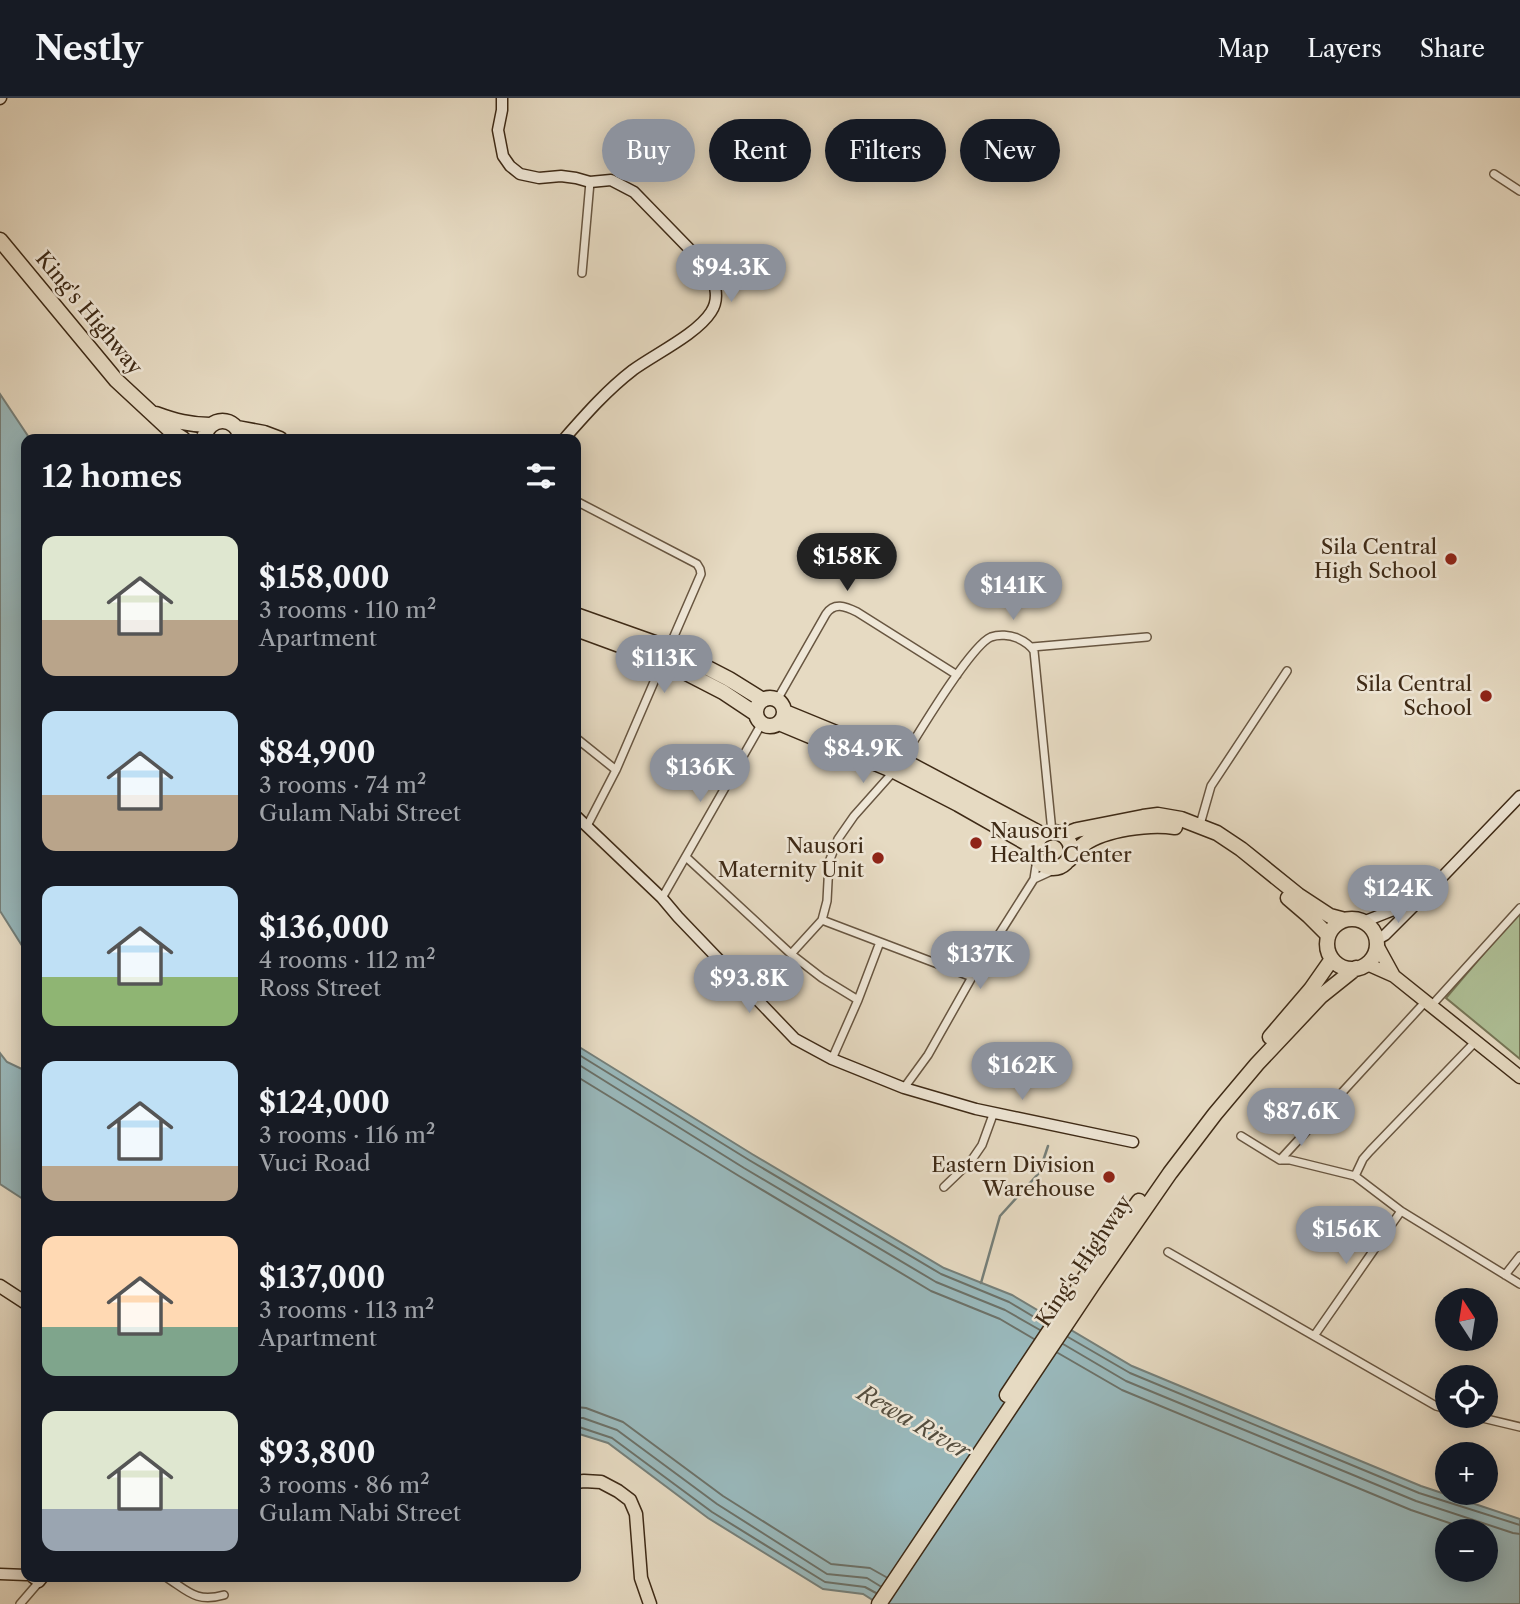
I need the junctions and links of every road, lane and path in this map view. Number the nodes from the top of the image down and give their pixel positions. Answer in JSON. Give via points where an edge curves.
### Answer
{"nodes":[{"id":1,"x":502,"y":98,"type":"edge"},
{"id":2,"x":1494,"y":174,"type":"dead end"},
{"id":3,"x":590,"y":183,"type":"junction"},
{"id":4,"x":1520,"y":191,"type":"edge"},
{"id":5,"x":0,"y":240,"type":"edge"},
{"id":6,"x":582,"y":273,"type":"dead end"},
{"id":7,"x":149,"y":411,"type":"junction"},
{"id":8,"x":210,"y":425,"type":"junction"},
{"id":9,"x":239,"y":433,"type":"edge"},
{"id":10,"x":175,"y":434,"type":"edge"},
{"id":11,"x":205,"y":434,"type":"edge"},
{"id":12,"x":264,"y":434,"type":"edge"},
{"id":13,"x":569,"y":434,"type":"edge"},
{"id":14,"x":581,"y":504,"type":"edge"},
{"id":15,"x":581,"y":617,"type":"edge"},
{"id":16,"x":581,"y":630,"type":"edge"},
{"id":17,"x":1147,"y":638,"type":"dead end"},
{"id":18,"x":1032,"y":647,"type":"junction"},
{"id":19,"x":666,"y":655,"type":"junction"},
{"id":20,"x":1287,"y":671,"type":"dead end"},
{"id":21,"x":957,"y":675,"type":"junction"},
{"id":22,"x":776,"y":709,"type":"junction"},
{"id":23,"x":759,"y":719,"type":"junction"},
{"id":24,"x":581,"y":742,"type":"edge"},
{"id":25,"x":898,"y":766,"type":"junction"},
{"id":26,"x":616,"y":770,"type":"junction"},
{"id":27,"x":1520,"y":796,"type":"edge"},
{"id":28,"x":581,"y":821,"type":"edge"},
{"id":29,"x":587,"y":826,"type":"junction"},
{"id":30,"x":1199,"y":829,"type":"junction"},
{"id":31,"x":1053,"y":834,"type":"junction"},
{"id":32,"x":1036,"y":853,"type":"junction"},
{"id":33,"x":686,"y":857,"type":"junction"},
{"id":34,"x":1063,"y":864,"type":"junction"},
{"id":35,"x":1034,"y":878,"type":"junction"},
{"id":36,"x":662,"y":898,"type":"junction"},
{"id":37,"x":1421,"y":900,"type":"junction"},
{"id":38,"x":1520,"y":908,"type":"edge"},
{"id":39,"x":822,"y":920,"type":"junction"},
{"id":40,"x":1345,"y":920,"type":"junction"},
{"id":41,"x":1363,"y":922,"type":"junction"},
{"id":42,"x":1328,"y":935,"type":"junction"},
{"id":43,"x":880,"y":942,"type":"junction"},
{"id":44,"x":1377,"y":942,"type":"junction"},
{"id":45,"x":791,"y":954,"type":"junction"},
{"id":46,"x":1332,"y":959,"type":"junction"},
{"id":47,"x":1362,"y":966,"type":"junction"},
{"id":48,"x":1394,"y":976,"type":"junction"},
{"id":49,"x":972,"y":977,"type":"junction"},
{"id":50,"x":858,"y":1000,"type":"junction"},
{"id":51,"x":1429,"y":1003,"type":"junction"},
{"id":52,"x":1476,"y":1041,"type":"junction"},
{"id":53,"x":832,"y":1059,"type":"junction"},
{"id":54,"x":1520,"y":1077,"type":"edge"},
{"id":55,"x":904,"y":1088,"type":"junction"},
{"id":56,"x":994,"y":1112,"type":"junction"},
{"id":57,"x":1241,"y":1136,"type":"dead end"},
{"id":58,"x":1133,"y":1142,"type":"dead end"},
{"id":59,"x":1280,"y":1160,"type":"junction"},
{"id":60,"x":1355,"y":1176,"type":"junction"},
{"id":61,"x":944,"y":1187,"type":"dead end"},
{"id":62,"x":1401,"y":1211,"type":"junction"},
{"id":63,"x":1168,"y":1252,"type":"dead end"},
{"id":64,"x":1520,"y":1256,"type":"edge"},
{"id":65,"x":1505,"y":1275,"type":"junction"},
{"id":66,"x":1088,"y":1282,"type":"junction"},
{"id":67,"x":1520,"y":1284,"type":"edge"},
{"id":68,"x":0,"y":1286,"type":"edge"},
{"id":69,"x":21,"y":1300,"type":"edge"},
{"id":70,"x":1314,"y":1336,"type":"junction"},
{"id":71,"x":1435,"y":1405,"type":"edge"},
{"id":72,"x":1498,"y":1422,"type":"edge"},
{"id":73,"x":1520,"y":1427,"type":"edge"},
{"id":74,"x":581,"y":1481,"type":"edge"},
{"id":75,"x":0,"y":1574,"type":"edge"},
{"id":76,"x":21,"y":1575,"type":"edge"},
{"id":77,"x":35,"y":1582,"type":"edge"},
{"id":78,"x":174,"y":1582,"type":"edge"},
{"id":79,"x":223,"y":1595,"type":"dead end"},
{"id":80,"x":20,"y":1604,"type":"edge"},
{"id":81,"x":650,"y":1604,"type":"edge"},
{"id":82,"x":868,"y":1604,"type":"edge"},
{"id":83,"x":879,"y":1604,"type":"edge"}],
"edges":[{"from":1,"to":3,"type":"street","via":[[498,130],[509,166],[539,178],[561,176]]},
{"from":2,"to":4,"type":"street"},
{"from":3,"to":6,"type":"street"},
{"from":3,"to":13,"type":"street","via":[[611,180],[634,192],[706,266],[716,292],[713,311],[702,323],[610,388]]},
{"from":5,"to":7,"type":"highway","name":"King's Highway","via":[[116,380]]},
{"from":7,"to":8,"type":"highway","name":"King's Highway","via":[[177,422]]},
{"from":7,"to":10,"type":"highway","name":"King's Highway"},
{"from":8,"to":9,"type":"highway","name":"King's Highway","via":[[226,421]]},
{"from":8,"to":11,"type":"highway"},
{"from":9,"to":12,"type":"highway","via":[[252,430]]},
{"from":14,"to":19,"type":"street","via":[[700,569]]},
{"from":15,"to":19,"type":"highway"},
{"from":16,"to":19,"type":"highway"},
{"from":17,"to":18,"type":"street"},
{"from":18,"to":21,"type":"street","via":[[1012,636],[991,637]]},
{"from":18,"to":31,"type":"street"},
{"from":19,"to":22,"type":"highway","via":[[729,679]]},
{"from":19,"to":23,"type":"highway"},
{"from":19,"to":26,"type":"street"},
{"from":20,"to":30,"type":"street","via":[[1212,786]]},
{"from":21,"to":22,"type":"street","via":[[857,612],[834,606]]},
{"from":21,"to":25,"type":"street"},
{"from":22,"to":23,"type":"highway","via":[[768,726]]},
{"from":22,"to":23,"type":"highway","via":[[757,707]]},
{"from":22,"to":25,"type":"highway"},
{"from":23,"to":33,"type":"street"},
{"from":24,"to":26,"type":"street"},
{"from":25,"to":31,"type":"highway"},
{"from":25,"to":32,"type":"highway"},
{"from":25,"to":39,"type":"street","via":[[838,839],[829,862]]},
{"from":26,"to":29,"type":"street"},
{"from":27,"to":37,"type":"street"},
{"from":28,"to":29,"type":"street"},
{"from":29,"to":36,"type":"street"},
{"from":30,"to":31,"type":"highway","via":[[1181,819],[1158,816]]},
{"from":30,"to":34,"type":"highway","via":[[1160,825],[1112,832],[1083,844]]},
{"from":30,"to":40,"type":"highway","via":[[1217,833],[1298,895],[1330,916]]},
{"from":30,"to":42,"type":"highway"},
{"from":31,"to":32,"type":"highway","via":[[1036,843]]},
{"from":31,"to":34,"type":"highway","via":[[1069,840],[1071,853]]},
{"from":32,"to":34,"type":"highway","via":[[1046,867]]},
{"from":32,"to":35,"type":"street"},
{"from":33,"to":36,"type":"street"},
{"from":33,"to":45,"type":"street"},
{"from":34,"to":35,"type":"street"},
{"from":35,"to":49,"type":"street"},
{"from":36,"to":53,"type":"street","via":[[795,1038]]},
{"from":37,"to":41,"type":"street"},
{"from":37,"to":44,"type":"street"},
{"from":38,"to":51,"type":"street"},
{"from":39,"to":43,"type":"street"},
{"from":39,"to":45,"type":"street"},
{"from":40,"to":41,"type":"highway"},
{"from":40,"to":42,"type":"highway"},
{"from":41,"to":44,"type":"highway"},
{"from":42,"to":46,"type":"highway"},
{"from":43,"to":49,"type":"street"},
{"from":43,"to":50,"type":"street"},
{"from":44,"to":47,"type":"highway","via":[[1374,955]]},
{"from":44,"to":48,"type":"main road"},
{"from":45,"to":50,"type":"street"},
{"from":46,"to":47,"type":"highway","via":[[1347,968]]},
{"from":46,"to":66,"type":"highway","name":"King's Highway","via":[[1171,1156],[1121,1224]]},
{"from":47,"to":48,"type":"main road"},
{"from":47,"to":66,"type":"highway","name":"King's Highway","via":[[1321,996],[1257,1064]]},
{"from":48,"to":51,"type":"main road"},
{"from":49,"to":55,"type":"street"},
{"from":50,"to":53,"type":"street"},
{"from":51,"to":52,"type":"main road"},
{"from":51,"to":59,"type":"street"},
{"from":52,"to":54,"type":"main road"},
{"from":52,"to":60,"type":"street","via":[[1370,1150]]},
{"from":53,"to":55,"type":"street"},
{"from":55,"to":56,"type":"street"},
{"from":56,"to":58,"type":"street"},
{"from":56,"to":61,"type":"street","via":[[982,1145]]},
{"from":57,"to":59,"type":"street"},
{"from":59,"to":60,"type":"street"},
{"from":60,"to":62,"type":"street"},
{"from":62,"to":65,"type":"street"},
{"from":62,"to":70,"type":"street"},
{"from":63,"to":70,"type":"street"},
{"from":64,"to":65,"type":"street"},
{"from":65,"to":67,"type":"street"},
{"from":66,"to":82,"type":"highway","name":"King's Highway"},
{"from":66,"to":83,"type":"highway","name":"King's Highway"},
{"from":68,"to":69,"type":"main road"},
{"from":70,"to":71,"type":"street"},
{"from":72,"to":73,"type":"street"},
{"from":74,"to":81,"type":"main road","via":[[610,1485],[630,1500],[636,1514],[641,1578]]},
{"from":75,"to":76,"type":"street"},
{"from":77,"to":80,"type":"street"},
{"from":78,"to":79,"type":"street","via":[[201,1598]]}]}
